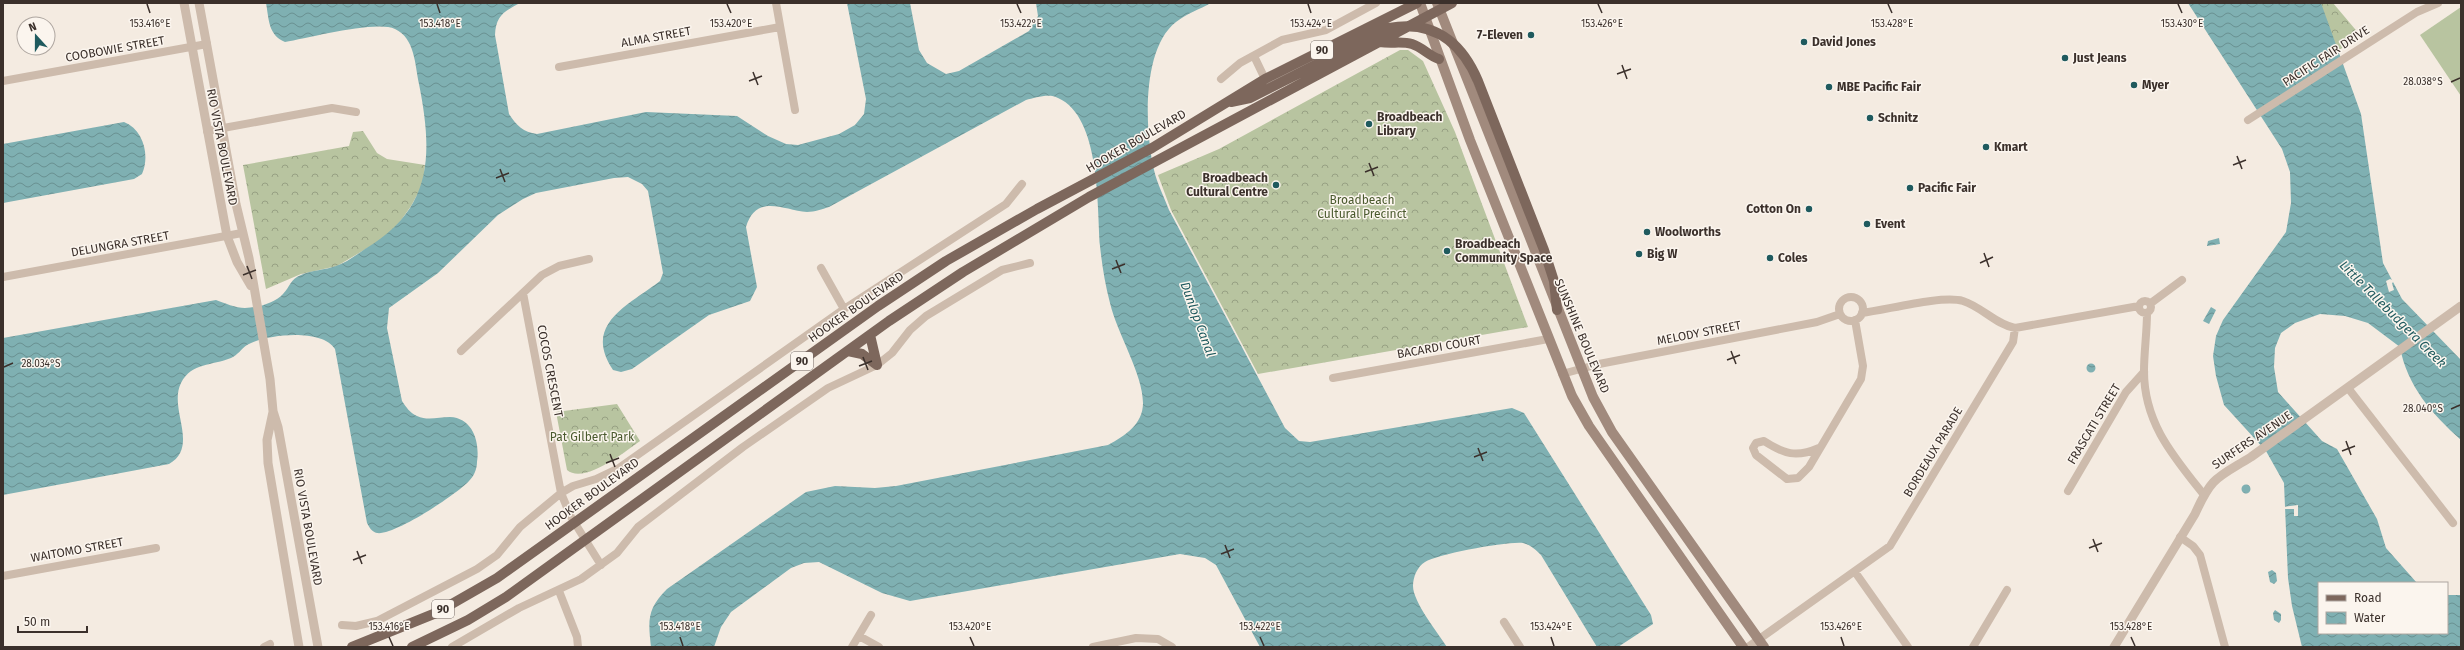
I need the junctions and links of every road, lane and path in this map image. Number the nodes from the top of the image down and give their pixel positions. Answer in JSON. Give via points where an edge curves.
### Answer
{"nodes":[{"id":1,"x":184,"y":3,"type":"edge"},
{"id":2,"x":199,"y":3,"type":"edge"},
{"id":3,"x":776,"y":3,"type":"edge"},
{"id":4,"x":1376,"y":3,"type":"edge"},
{"id":5,"x":1419,"y":3,"type":"edge"},
{"id":6,"x":1452,"y":3,"type":"edge"},
{"id":7,"x":2424,"y":3,"type":"edge"},
{"id":8,"x":2438,"y":3,"type":"edge"},
{"id":9,"x":1438,"y":6,"type":"edge"},
{"id":10,"x":2417,"y":12,"type":"junction"},
{"id":11,"x":1425,"y":18,"type":"junction"},
{"id":12,"x":780,"y":27,"type":"junction"},
{"id":13,"x":1380,"y":42,"type":"junction"},
{"id":14,"x":207,"y":44,"type":"junction"},
{"id":15,"x":192,"y":47,"type":"junction"},
{"id":16,"x":1254,"y":56,"type":"junction"},
{"id":17,"x":1439,"y":59,"type":"junction"},
{"id":18,"x":559,"y":67,"type":"dead end"},
{"id":19,"x":1265,"y":78,"type":"junction"},
{"id":20,"x":1221,"y":79,"type":"dead end"},
{"id":21,"x":3,"y":81,"type":"edge"},
{"id":22,"x":1223,"y":104,"type":"junction"},
{"id":23,"x":794,"y":110,"type":"dead end"},
{"id":24,"x":356,"y":112,"type":"dead end"},
{"id":25,"x":2248,"y":120,"type":"dead end"},
{"id":26,"x":222,"y":128,"type":"junction"},
{"id":27,"x":207,"y":131,"type":"junction"},
{"id":28,"x":1022,"y":184,"type":"dead end"},
{"id":29,"x":242,"y":234,"type":"junction"},
{"id":30,"x":227,"y":236,"type":"junction"},
{"id":31,"x":589,"y":259,"type":"dead end"},
{"id":32,"x":1030,"y":263,"type":"dead end"},
{"id":33,"x":821,"y":268,"type":"dead end"},
{"id":34,"x":3,"y":277,"type":"edge"},
{"id":35,"x":2182,"y":280,"type":"dead end"},
{"id":36,"x":254,"y":291,"type":"junction"},
{"id":37,"x":523,"y":293,"type":"junction"},
{"id":38,"x":2151,"y":303,"type":"junction"},
{"id":39,"x":2139,"y":306,"type":"junction"},
{"id":40,"x":2461,"y":306,"type":"edge"},
{"id":41,"x":844,"y":309,"type":"junction"},
{"id":42,"x":1557,"y":310,"type":"junction"},
{"id":43,"x":1862,"y":313,"type":"junction"},
{"id":44,"x":2147,"y":313,"type":"junction"},
{"id":45,"x":1840,"y":314,"type":"junction"},
{"id":46,"x":1855,"y":320,"type":"junction"},
{"id":47,"x":2015,"y":328,"type":"junction"},
{"id":48,"x":870,"y":335,"type":"junction"},
{"id":49,"x":1548,"y":339,"type":"junction"},
{"id":50,"x":461,"y":351,"type":"dead end"},
{"id":51,"x":848,"y":351,"type":"junction"},
{"id":52,"x":877,"y":365,"type":"junction"},
{"id":53,"x":1581,"y":369,"type":"junction"},
{"id":54,"x":2144,"y":372,"type":"junction"},
{"id":55,"x":1562,"y":374,"type":"junction"},
{"id":56,"x":1333,"y":378,"type":"dead end"},
{"id":57,"x":2348,"y":388,"type":"junction"},
{"id":58,"x":273,"y":411,"type":"junction"},
{"id":59,"x":1819,"y":448,"type":"junction"},
{"id":60,"x":2068,"y":491,"type":"dead end"},
{"id":61,"x":560,"y":493,"type":"junction"},
{"id":62,"x":2204,"y":495,"type":"junction"},
{"id":63,"x":574,"y":523,"type":"junction"},
{"id":64,"x":2453,"y":523,"type":"dead end"},
{"id":65,"x":2180,"y":537,"type":"junction"},
{"id":66,"x":586,"y":541,"type":"junction"},
{"id":67,"x":156,"y":548,"type":"dead end"},
{"id":68,"x":601,"y":565,"type":"junction"},
{"id":69,"x":1855,"y":572,"type":"junction"},
{"id":70,"x":3,"y":576,"type":"edge"},
{"id":71,"x":2007,"y":590,"type":"dead end"},
{"id":72,"x":559,"y":591,"type":"junction"},
{"id":73,"x":871,"y":615,"type":"dead end"},
{"id":74,"x":1504,"y":622,"type":"dead end"},
{"id":75,"x":342,"y":625,"type":"dead end"},
{"id":76,"x":859,"y":636,"type":"junction"},
{"id":77,"x":1761,"y":643,"type":"edge"},
{"id":78,"x":299,"y":647,"type":"edge"},
{"id":79,"x":318,"y":647,"type":"edge"},
{"id":80,"x":352,"y":647,"type":"edge"},
{"id":81,"x":412,"y":647,"type":"edge"},
{"id":82,"x":452,"y":647,"type":"edge"},
{"id":83,"x":578,"y":647,"type":"edge"},
{"id":84,"x":852,"y":647,"type":"edge"},
{"id":85,"x":879,"y":647,"type":"edge"},
{"id":86,"x":1093,"y":647,"type":"edge"},
{"id":87,"x":1172,"y":647,"type":"edge"},
{"id":88,"x":1520,"y":647,"type":"edge"},
{"id":89,"x":1743,"y":647,"type":"edge"},
{"id":90,"x":1748,"y":647,"type":"edge"},
{"id":91,"x":1908,"y":647,"type":"edge"},
{"id":92,"x":1973,"y":647,"type":"edge"},
{"id":93,"x":2114,"y":647,"type":"edge"},
{"id":94,"x":2225,"y":647,"type":"edge"}],
"edges":[{"from":1,"to":15,"type":"street","name":"RIO VISTA BOULEVARD"},
{"from":2,"to":14,"type":"street","name":"RIO VISTA BOULEVARD"},
{"from":3,"to":12,"type":"street"},
{"from":4,"to":16,"type":"street","via":[[1326,30],[1282,40]]},
{"from":5,"to":11,"type":"main road"},
{"from":5,"to":19,"type":"main road","name":"HOOKER BOULEVARD","number":"90"},
{"from":6,"to":9,"type":"main road","number":"90"},
{"from":7,"to":10,"type":"street","name":"PACIFIC FAIR DRIVE"},
{"from":8,"to":10,"type":"street","name":"PACIFIC FAIR DRIVE"},
{"from":9,"to":11,"type":"main road","number":"90"},
{"from":9,"to":42,"type":"main road","name":"SUNSHINE BOULEVARD"},
{"from":10,"to":25,"type":"street","name":"PACIFIC FAIR DRIVE"},
{"from":11,"to":13,"type":"main road","number":"90"},
{"from":11,"to":17,"type":"main road"},
{"from":12,"to":18,"type":"street","name":"ALMA STREET"},
{"from":12,"to":23,"type":"street"},
{"from":13,"to":17,"type":"main road","via":[[1392,45],[1411,44],[1429,56]]},
{"from":13,"to":48,"type":"main road","number":"90","via":[[1090,197],[963,272]]},
{"from":14,"to":15,"type":"street","name":"COOBOWIE STREET"},
{"from":14,"to":26,"type":"street","name":"RIO VISTA BOULEVARD"},
{"from":15,"to":21,"type":"street","name":"COOBOWIE STREET"},
{"from":15,"to":27,"type":"street","name":"RIO VISTA BOULEVARD"},
{"from":16,"to":19,"type":"street"},
{"from":16,"to":20,"type":"street","via":[[1233,68]]},
{"from":17,"to":49,"type":"main road"},
{"from":19,"to":22,"type":"main road","name":"HOOKER BOULEVARD","number":"90"},
{"from":22,"to":42,"type":"main road","via":[[1250,98],[1381,31],[1396,27],[1424,28],[1450,40],[1462,51],[1473,69],[1524,197],[1550,268]]},
{"from":22,"to":63,"type":"main road","name":"HOOKER BOULEVARD","number":"90","via":[[1152,148],[1008,224],[914,282]]},
{"from":24,"to":26,"type":"street","via":[[332,108]]},
{"from":26,"to":27,"type":"street"},
{"from":26,"to":29,"type":"street","name":"RIO VISTA BOULEVARD"},
{"from":27,"to":30,"type":"street","name":"RIO VISTA BOULEVARD"},
{"from":28,"to":41,"type":"street","name":"HOOKER BOULEVARD","via":[[1006,204]]},
{"from":29,"to":30,"type":"street","name":"DELUNGRA STREET"},
{"from":29,"to":36,"type":"street","name":"RIO VISTA BOULEVARD"},
{"from":30,"to":34,"type":"street","name":"DELUNGRA STREET"},
{"from":30,"to":36,"type":"street","name":"RIO VISTA BOULEVARD"},
{"from":31,"to":37,"type":"street","via":[[559,266],[542,275]]},
{"from":32,"to":52,"type":"street","via":[[1002,270],[926,316],[910,330],[892,353]]},
{"from":33,"to":41,"type":"street"},
{"from":35,"to":38,"type":"street"},
{"from":36,"to":58,"type":"street","name":"RIO VISTA BOULEVARD","via":[[266,354]]},
{"from":37,"to":50,"type":"street"},
{"from":37,"to":61,"type":"street","name":"COCOS CRESCENT"},
{"from":38,"to":39,"type":"street","via":[[2142,301]]},
{"from":38,"to":44,"type":"street","via":[[2151,309]]},
{"from":39,"to":44,"type":"street","via":[[2141,312]]},
{"from":39,"to":47,"type":"street"},
{"from":40,"to":57,"type":"street","name":"SURFERS AVENUE"},
{"from":41,"to":61,"type":"street","name":"HOOKER BOULEVARD","via":[[619,468]]},
{"from":42,"to":53,"type":"main road","name":"SUNSHINE BOULEVARD"},
{"from":43,"to":45,"type":"street","via":[[1861,302],[1852,297],[1842,301],[1839,307]]},
{"from":43,"to":46,"type":"street"},
{"from":43,"to":47,"type":"street","via":[[1948,300],[1963,301],[2006,326]]},
{"from":44,"to":54,"type":"street"},
{"from":45,"to":46,"type":"street","via":[[1848,321]]},
{"from":45,"to":53,"type":"street","name":"MELODY STREET","via":[[1817,322]]},
{"from":46,"to":59,"type":"street","via":[[1863,366],[1861,379]]},
{"from":47,"to":69,"type":"street","name":"BORDEAUX PARADE","via":[[2013,342],[1896,537],[1890,546]]},
{"from":48,"to":51,"type":"main road","number":"90"},
{"from":48,"to":52,"type":"main road"},
{"from":49,"to":55,"type":"main road"},
{"from":49,"to":56,"type":"street","name":"BACARDI COURT"},
{"from":51,"to":52,"type":"main road","via":[[862,354]]},
{"from":51,"to":66,"type":"main road","number":"90"},
{"from":52,"to":68,"type":"street","via":[[828,388],[743,446],[638,528],[616,553]]},
{"from":53,"to":55,"type":"street","name":"MELODY STREET"},
{"from":53,"to":77,"type":"main road","name":"SUNSHINE BOULEVARD","via":[[1612,432]]},
{"from":54,"to":60,"type":"street","name":"FRASCATI STREET","via":[[2126,392]]},
{"from":54,"to":62,"type":"street","via":[[2147,402],[2156,428]]},
{"from":55,"to":89,"type":"main road","via":[[1589,426]]},
{"from":57,"to":62,"type":"street","name":"SURFERS AVENUE","via":[[2251,457],[2216,478]]},
{"from":57,"to":64,"type":"street"},
{"from":58,"to":78,"type":"street","name":"RIO VISTA BOULEVARD","via":[[267,440],[268,463]]},
{"from":58,"to":79,"type":"street","name":"RIO VISTA BOULEVARD"},
{"from":59,"to":59,"type":"street","via":[[1809,467],[1798,478],[1787,479],[1756,455],[1753,448],[1756,443],[1764,442],[1781,452],[1793,454]]},
{"from":61,"to":63,"type":"street","name":"COCOS CRESCENT"},
{"from":61,"to":75,"type":"street","name":"HOOKER BOULEVARD","via":[[520,527],[497,555],[477,570],[377,621],[356,626]]},
{"from":62,"to":65,"type":"street","name":"SURFERS AVENUE"},
{"from":63,"to":66,"type":"street","name":"COCOS CRESCENT"},
{"from":63,"to":80,"type":"main road","name":"HOOKER BOULEVARD","number":"90","via":[[497,578],[453,604],[410,625]]},
{"from":65,"to":93,"type":"street","name":"SURFERS AVENUE"},
{"from":65,"to":94,"type":"street","via":[[2193,546],[2200,555]]},
{"from":66,"to":68,"type":"street"},
{"from":66,"to":81,"type":"main road","number":"90","via":[[485,610]]},
{"from":67,"to":70,"type":"street","name":"WAITOMO STREET"},
{"from":68,"to":72,"type":"street"},
{"from":69,"to":77,"type":"street","name":"BORDEAUX PARADE"},
{"from":69,"to":91,"type":"street"},
{"from":71,"to":92,"type":"street"},
{"from":72,"to":82,"type":"street","via":[[524,605]]},
{"from":72,"to":83,"type":"street","via":[[577,637]]},
{"from":73,"to":76,"type":"street"},
{"from":74,"to":88,"type":"street"},
{"from":76,"to":84,"type":"street"},
{"from":76,"to":85,"type":"street"},
{"from":77,"to":90,"type":"street","name":"BORDEAUX PARADE"},
{"from":86,"to":87,"type":"street","via":[[1136,638],[1158,639]]}]}
